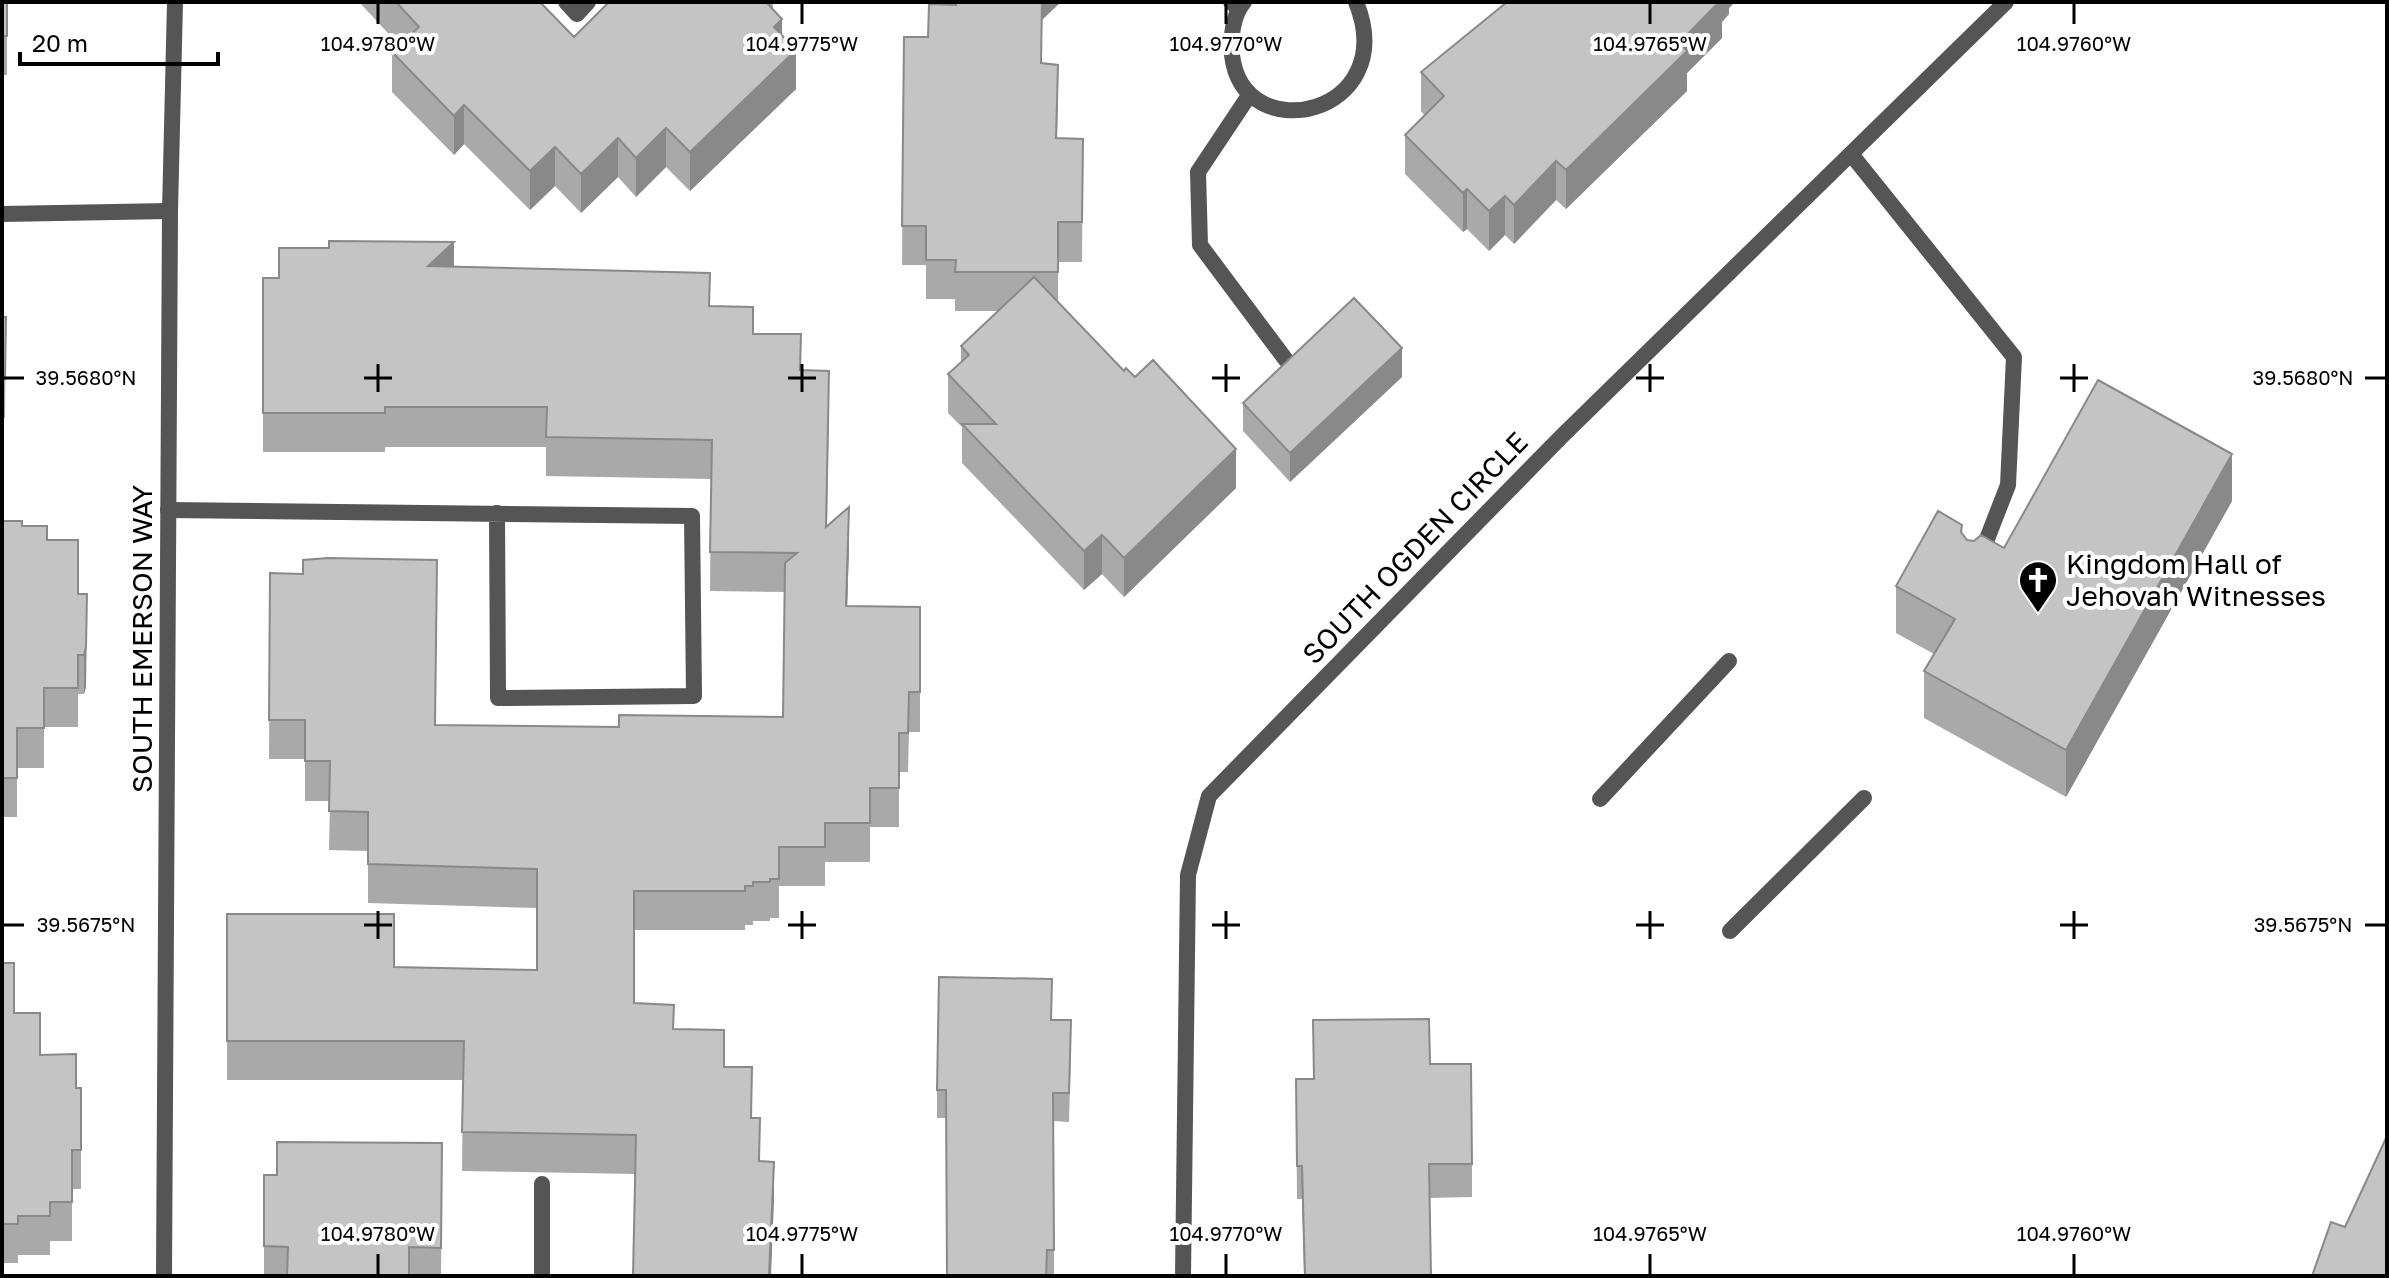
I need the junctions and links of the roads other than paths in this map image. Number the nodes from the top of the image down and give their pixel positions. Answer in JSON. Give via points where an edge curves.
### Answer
{"nodes":[{"id":1,"x":175,"y":2,"type":"edge"},
{"id":2,"x":566,"y":2,"type":"edge"},
{"id":3,"x":588,"y":2,"type":"edge"},
{"id":4,"x":1356,"y":2,"type":"edge"},
{"id":5,"x":2006,"y":2,"type":"edge"},
{"id":6,"x":1238,"y":4,"type":"edge"},
{"id":7,"x":1250,"y":94,"type":"junction"},
{"id":8,"x":1851,"y":154,"type":"junction"},
{"id":9,"x":170,"y":211,"type":"junction"},
{"id":10,"x":2,"y":214,"type":"edge"},
{"id":11,"x":1286,"y":360,"type":"edge"},
{"id":12,"x":168,"y":510,"type":"junction"},
{"id":13,"x":497,"y":513,"type":"junction"},
{"id":14,"x":1972,"y":577,"type":"edge"},
{"id":15,"x":1729,"y":661,"type":"dead end"},
{"id":16,"x":1864,"y":798,"type":"dead end"},
{"id":17,"x":1600,"y":799,"type":"dead end"},
{"id":18,"x":1730,"y":931,"type":"dead end"},
{"id":19,"x":542,"y":1184,"type":"dead end"},
{"id":20,"x":164,"y":1276,"type":"edge"},
{"id":21,"x":542,"y":1276,"type":"edge"},
{"id":22,"x":1183,"y":1276,"type":"edge"}],
"edges":[{"from":1,"to":9,"type":"street","name":"SOUTH EMERSON WAY"},
{"from":2,"to":3,"type":"street","via":[[577,14]]},
{"from":4,"to":7,"type":"street","via":[[1363,34],[1361,62],[1348,88],[1316,109],[1278,110]]},
{"from":5,"to":8,"type":"street","name":"SOUTH OGDEN CIRCLE"},
{"from":6,"to":7,"type":"street","via":[[1231,45],[1234,73]]},
{"from":7,"to":11,"type":"street","via":[[1198,172],[1200,245]]},
{"from":8,"to":14,"type":"street","via":[[2014,357],[2008,485]]},
{"from":8,"to":22,"type":"street","name":"SOUTH OGDEN CIRCLE","via":[[1562,436],[1209,796],[1188,875]]},
{"from":9,"to":10,"type":"street"},
{"from":9,"to":12,"type":"street","name":"SOUTH EMERSON WAY"},
{"from":12,"to":13,"type":"street"},
{"from":12,"to":20,"type":"street","name":"SOUTH EMERSON WAY"},
{"from":13,"to":13,"type":"street","via":[[692,516],[694,696],[498,698]]},
{"from":15,"to":17,"type":"street"},
{"from":16,"to":18,"type":"street"},
{"from":19,"to":21,"type":"street"}]}
